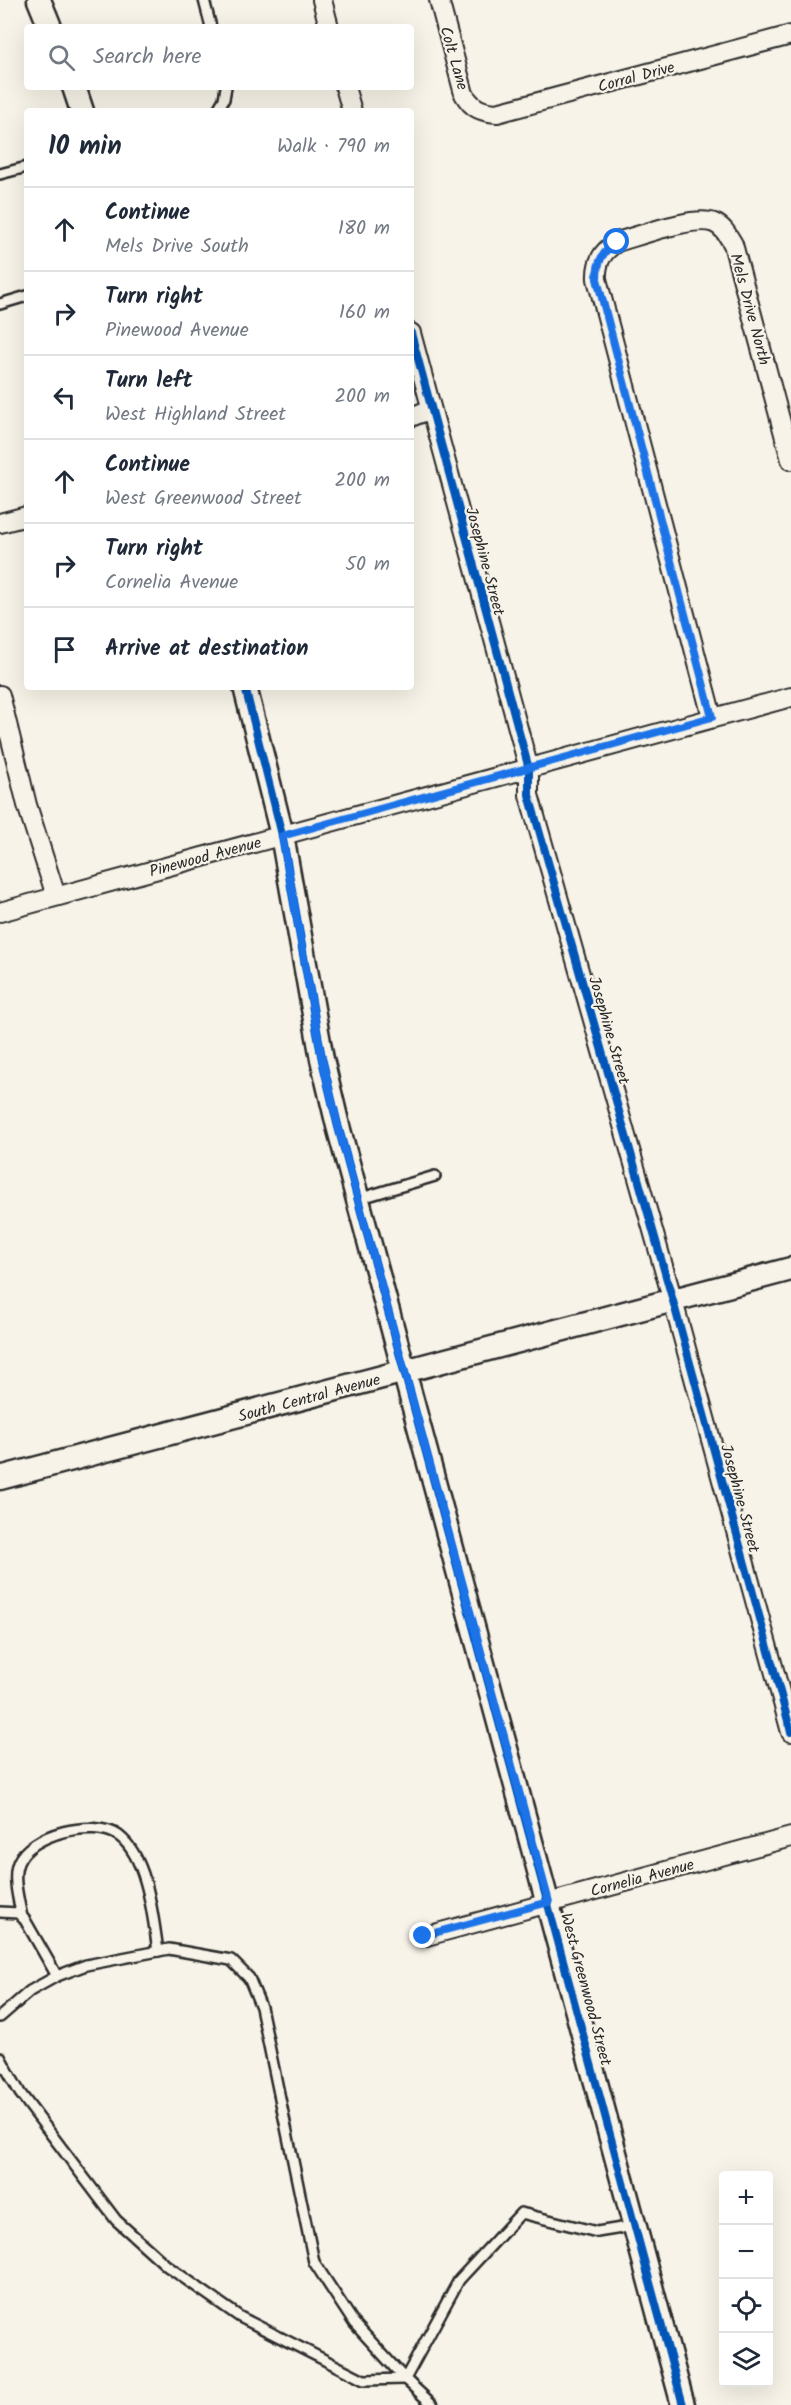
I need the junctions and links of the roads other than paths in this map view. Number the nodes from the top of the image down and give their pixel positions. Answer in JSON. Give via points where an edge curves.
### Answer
{"nodes":[{"id":1,"x":39,"y":0,"type":"edge"},
{"id":2,"x":204,"y":0,"type":"edge"},
{"id":3,"x":322,"y":0,"type":"edge"},
{"id":4,"x":439,"y":0,"type":"edge"},
{"id":5,"x":49,"y":24,"type":"edge"},
{"id":6,"x":210,"y":24,"type":"edge"},
{"id":7,"x":328,"y":24,"type":"edge"},
{"id":8,"x":791,"y":35,"type":"edge"},
{"id":9,"x":75,"y":90,"type":"edge"},
{"id":10,"x":226,"y":90,"type":"edge"},
{"id":11,"x":346,"y":90,"type":"edge"},
{"id":12,"x":81,"y":108,"type":"edge"},
{"id":13,"x":219,"y":108,"type":"edge"},
{"id":14,"x":351,"y":108,"type":"edge"},
{"id":15,"x":481,"y":110,"type":"joint"},
{"id":16,"x":24,"y":168,"type":"edge"},
{"id":17,"x":0,"y":174,"type":"edge"},
{"id":18,"x":24,"y":297,"type":"edge"},
{"id":19,"x":0,"y":304,"type":"edge"},
{"id":20,"x":414,"y":345,"type":"edge"},
{"id":21,"x":431,"y":410,"type":"junction"},
{"id":22,"x":414,"y":416,"type":"edge"},
{"id":23,"x":791,"y":460,"type":"edge"},
{"id":24,"x":24,"y":517,"type":"edge"},
{"id":25,"x":0,"y":523,"type":"edge"},
{"id":26,"x":246,"y":690,"type":"edge"},
{"id":27,"x":0,"y":695,"type":"edge"},
{"id":28,"x":791,"y":697,"type":"edge"},
{"id":29,"x":712,"y":717,"type":"junction"},
{"id":30,"x":529,"y":769,"type":"junction"},
{"id":31,"x":282,"y":836,"type":"junction"},
{"id":32,"x":56,"y":896,"type":"junction"},
{"id":33,"x":0,"y":912,"type":"edge"},
{"id":34,"x":435,"y":1176,"type":"dead end"},
{"id":35,"x":358,"y":1199,"type":"junction"},
{"id":36,"x":791,"y":1269,"type":"edge"},
{"id":37,"x":673,"y":1301,"type":"junction"},
{"id":38,"x":404,"y":1372,"type":"junction"},
{"id":39,"x":0,"y":1478,"type":"edge"},
{"id":40,"x":791,"y":1732,"type":"edge"},
{"id":41,"x":791,"y":1837,"type":"edge"},
{"id":42,"x":549,"y":1902,"type":"junction"},
{"id":43,"x":0,"y":1912,"type":"edge"},
{"id":44,"x":22,"y":1917,"type":"junction"},
{"id":45,"x":423,"y":1936,"type":"dead end"},
{"id":46,"x":158,"y":1951,"type":"junction"},
{"id":47,"x":57,"y":1976,"type":"junction"},
{"id":48,"x":0,"y":2017,"type":"edge"},
{"id":49,"x":0,"y":2057,"type":"edge"},
{"id":50,"x":636,"y":2226,"type":"junction"},
{"id":51,"x":405,"y":2379,"type":"junction"},
{"id":52,"x":433,"y":2405,"type":"edge"},
{"id":53,"x":683,"y":2405,"type":"edge"}],
"edges":[{"from":1,"to":5,"type":"street"},
{"from":2,"to":6,"type":"lane"},
{"from":3,"to":7,"type":"street"},
{"from":4,"to":15,"type":"street","name":"Colt Lane","via":[[464,94],[468,102]]},
{"from":8,"to":15,"type":"street","name":"Corral Drive","via":[[497,113]]},
{"from":9,"to":12,"type":"street"},
{"from":10,"to":13,"type":"lane"},
{"from":11,"to":14,"type":"street"},
{"from":16,"to":17,"type":"lane"},
{"from":18,"to":19,"type":"lane"},
{"from":20,"to":21,"type":"street","name":"Josephine Street"},
{"from":21,"to":22,"type":"street"},
{"from":21,"to":30,"type":"street","name":"Josephine Street"},
{"from":23,"to":29,"type":"street","name":"Mels Drive North","via":[[733,244],[725,231],[714,223],[699,221],[617,242],[608,248],[597,267],[597,279]]},
{"from":24,"to":25,"type":"street"},
{"from":26,"to":31,"type":"street","name":"West Greenwood Street"},
{"from":27,"to":32,"type":"street","via":[[27,805]]},
{"from":28,"to":29,"type":"street","name":"Pinewood Avenue"},
{"from":29,"to":30,"type":"street","name":"Pinewood Avenue"},
{"from":30,"to":31,"type":"street","name":"Pinewood Avenue"},
{"from":30,"to":37,"type":"street","name":"Josephine Street","via":[[529,795]]},
{"from":31,"to":32,"type":"street","name":"Pinewood Avenue"},
{"from":31,"to":35,"type":"street","name":"West Greenwood Street","via":[[322,1059]]},
{"from":32,"to":33,"type":"street","name":"Pinewood Avenue"},
{"from":34,"to":35,"type":"lane"},
{"from":35,"to":38,"type":"street","name":"West Greenwood Street"},
{"from":36,"to":37,"type":"street","name":"South Central Avenue"},
{"from":37,"to":38,"type":"street","name":"South Central Avenue"},
{"from":37,"to":40,"type":"street","name":"Josephine Street"},
{"from":38,"to":39,"type":"street","name":"South Central Avenue"},
{"from":38,"to":42,"type":"street","name":"West Greenwood Street"},
{"from":41,"to":42,"type":"street","name":"Cornelia Avenue"},
{"from":42,"to":45,"type":"street","name":"Cornelia Avenue"},
{"from":42,"to":50,"type":"street","name":"West Greenwood Street"},
{"from":43,"to":44,"type":"lane","via":[[18,1913]]},
{"from":44,"to":46,"type":"lane","via":[[17,1864],[25,1851],[70,1829],[101,1828],[120,1836],[135,1857],[149,1892]]},
{"from":44,"to":47,"type":"lane"},
{"from":46,"to":47,"type":"lane","via":[[86,1965]]},
{"from":46,"to":51,"type":"lane","via":[[169,1949],[231,1960],[249,1978],[261,2007],[314,2262],[354,2323]]},
{"from":47,"to":48,"type":"lane","via":[[30,1991]]},
{"from":49,"to":51,"type":"lane","via":[[20,2093],[116,2220],[167,2266],[240,2317],[364,2380]]},
{"from":50,"to":51,"type":"lane","via":[[597,2232],[521,2213],[459,2280]]},
{"from":50,"to":53,"type":"street","name":"West Greenwood Street"},
{"from":51,"to":52,"type":"lane"}]}
